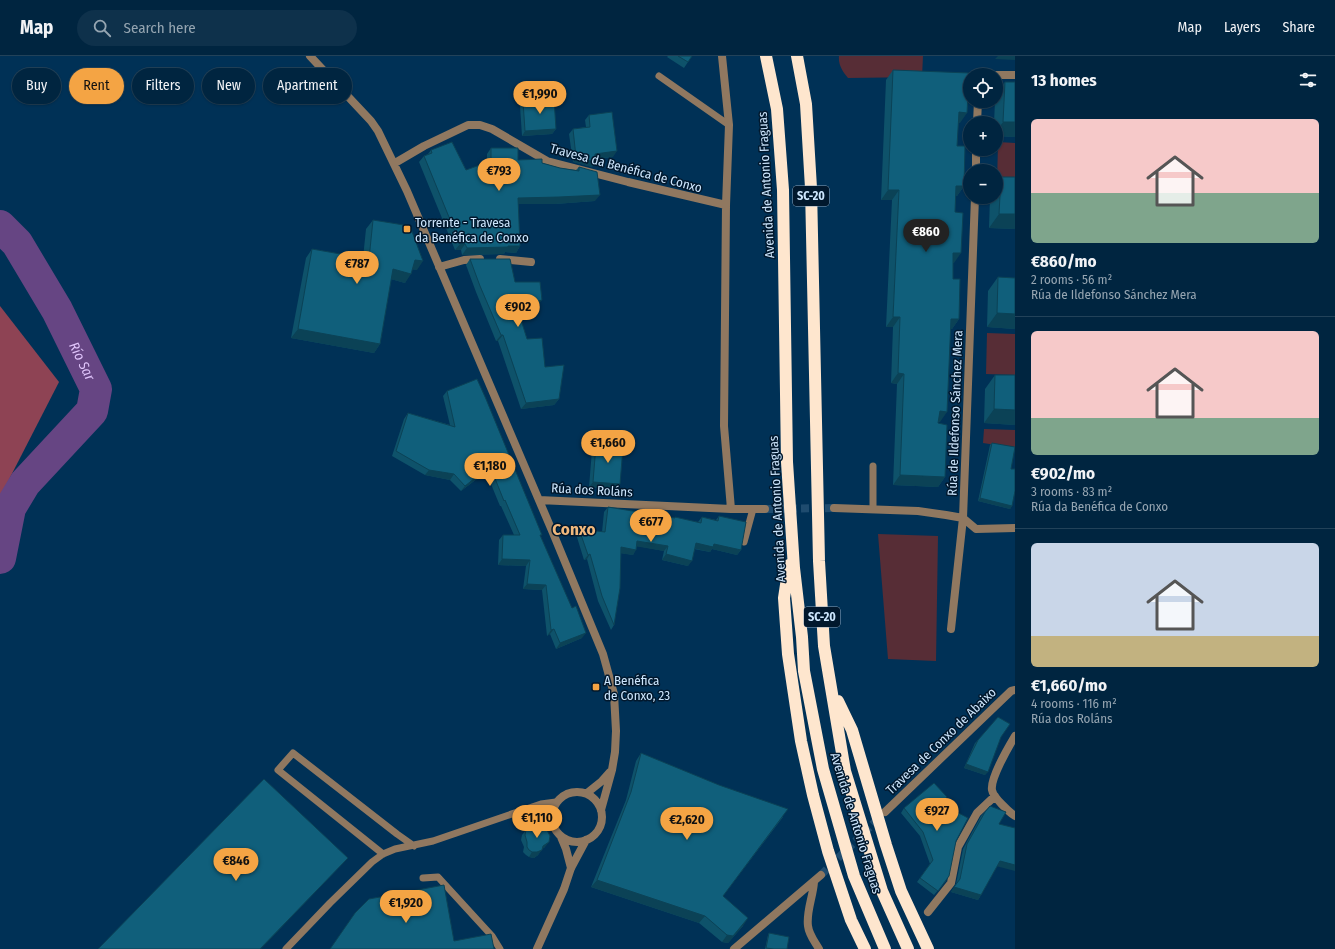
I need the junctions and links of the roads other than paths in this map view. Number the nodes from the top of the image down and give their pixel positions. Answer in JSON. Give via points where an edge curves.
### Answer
{"nodes":[{"id":1,"x":310,"y":56,"type":"edge"},
{"id":2,"x":722,"y":56,"type":"edge"},
{"id":3,"x":766,"y":56,"type":"edge"},
{"id":4,"x":797,"y":56,"type":"edge"},
{"id":5,"x":1003,"y":75,"type":"edge"},
{"id":6,"x":1015,"y":75,"type":"edge"},
{"id":7,"x":659,"y":76,"type":"dead end"},
{"id":8,"x":729,"y":125,"type":"junction"},
{"id":9,"x":395,"y":163,"type":"junction"},
{"id":10,"x":975,"y":204,"type":"edge"},
{"id":11,"x":726,"y":205,"type":"junction"},
{"id":12,"x":531,"y":262,"type":"dead end"},
{"id":13,"x":439,"y":267,"type":"junction"},
{"id":14,"x":873,"y":466,"type":"dead end"},
{"id":15,"x":539,"y":500,"type":"junction"},
{"id":16,"x":834,"y":508,"type":"tunnel mouth"},
{"id":17,"x":731,"y":509,"type":"junction"},
{"id":18,"x":752,"y":509,"type":"junction"},
{"id":19,"x":765,"y":509,"type":"tunnel mouth"},
{"id":20,"x":873,"y":509,"type":"junction"},
{"id":21,"x":963,"y":518,"type":"junction"},
{"id":22,"x":1015,"y":528,"type":"edge"},
{"id":23,"x":744,"y":542,"type":"edge"},
{"id":24,"x":792,"y":544,"type":"junction"},
{"id":25,"x":951,"y":629,"type":"dead end"},
{"id":26,"x":831,"y":688,"type":"junction"},
{"id":27,"x":1015,"y":690,"type":"edge"},
{"id":28,"x":1015,"y":736,"type":"edge"},
{"id":29,"x":612,"y":770,"type":"junction"},
{"id":30,"x":587,"y":794,"type":"junction"},
{"id":31,"x":995,"y":796,"type":"junction"},
{"id":32,"x":556,"y":802,"type":"junction"},
{"id":33,"x":530,"y":808,"type":"junction"},
{"id":34,"x":601,"y":810,"type":"junction"},
{"id":35,"x":885,"y":812,"type":"tunnel mouth"},
{"id":36,"x":1015,"y":816,"type":"edge"},
{"id":37,"x":551,"y":818,"type":"junction"},
{"id":38,"x":561,"y":837,"type":"junction"},
{"id":39,"x":586,"y":840,"type":"junction"},
{"id":40,"x":414,"y":846,"type":"junction"},
{"id":41,"x":383,"y":854,"type":"junction"},
{"id":42,"x":571,"y":868,"type":"junction"},
{"id":43,"x":821,"y":875,"type":"tunnel mouth"},
{"id":44,"x":423,"y":878,"type":"dead end"},
{"id":45,"x":814,"y":882,"type":"junction"},
{"id":46,"x":928,"y":912,"type":"dead end"},
{"id":47,"x":286,"y":949,"type":"edge"},
{"id":48,"x":500,"y":949,"type":"edge"},
{"id":49,"x":538,"y":949,"type":"edge"},
{"id":50,"x":734,"y":949,"type":"edge"},
{"id":51,"x":819,"y":949,"type":"edge"},
{"id":52,"x":865,"y":949,"type":"edge"},
{"id":53,"x":885,"y":949,"type":"edge"},
{"id":54,"x":908,"y":949,"type":"edge"},
{"id":55,"x":928,"y":949,"type":"edge"}],
"edges":[{"from":1,"to":9,"type":"street","via":[[371,122]]},
{"from":2,"to":8,"type":"street"},
{"from":3,"to":24,"type":"highway","name":"Avenida de Antonio Fraguas","number":"SC-20","via":[[777,109],[783,190],[787,462]]},
{"from":4,"to":26,"type":"highway","name":"Avenida de Antonio Fraguas","number":"SC-20","via":[[806,104],[811,188],[819,561],[824,646]]},
{"from":5,"to":6,"type":"street"},
{"from":7,"to":8,"type":"lane"},
{"from":8,"to":11,"type":"street"},
{"from":9,"to":11,"type":"street","name":"Travesa da Benéfica de Conxo","via":[[468,125],[480,125],[492,129],[547,161]]},
{"from":9,"to":13,"type":"street"},
{"from":10,"to":21,"type":"street","name":"Rúa de Ildefonso Sánchez Mera"},
{"from":11,"to":17,"type":"street","via":[[724,426]]},
{"from":12,"to":13,"type":"street","via":[[464,260]]},
{"from":13,"to":15,"type":"street"},
{"from":14,"to":20,"type":"lane"},
{"from":15,"to":17,"type":"street","name":"Rúa dos Roláns"},
{"from":15,"to":29,"type":"street","via":[[610,676],[615,712]]},
{"from":16,"to":20,"type":"street"},
{"from":17,"to":18,"type":"street","name":"Rúa dos Roláns"},
{"from":18,"to":19,"type":"street","name":"Rúa dos Roláns"},
{"from":18,"to":23,"type":"lane"},
{"from":20,"to":21,"type":"street","via":[[918,511]]},
{"from":21,"to":22,"type":"street","via":[[976,529]]},
{"from":21,"to":25,"type":"street","name":"Rúa de Ildefonso Sánchez Mera"},
{"from":24,"to":52,"type":"highway","via":[[784,598],[788,654],[801,740],[828,851]]},
{"from":24,"to":53,"type":"highway","name":"Avenida de Antonio Fraguas","number":"SC-20","via":[[804,670],[823,769],[854,876]]},
{"from":26,"to":54,"type":"highway","name":"Avenida de Antonio Fraguas","number":"SC-20","via":[[845,771],[882,891]]},
{"from":26,"to":55,"type":"highway","via":[[852,730],[901,891]]},
{"from":27,"to":35,"type":"street","name":"Travesa de Conxo de Abaixo","via":[[1011,691]]},
{"from":28,"to":31,"type":"street","via":[[993,782],[992,791]]},
{"from":29,"to":30,"type":"street"},
{"from":29,"to":34,"type":"street"},
{"from":30,"to":32,"type":"street","via":[[571,792]]},
{"from":30,"to":34,"type":"street","via":[[597,802]]},
{"from":31,"to":36,"type":"street"},
{"from":31,"to":46,"type":"street","via":[[977,812],[958,847],[951,883]]},
{"from":32,"to":33,"type":"lane"},
{"from":32,"to":37,"type":"street"},
{"from":33,"to":37,"type":"lane"},
{"from":33,"to":40,"type":"lane"},
{"from":34,"to":39,"type":"street","via":[[598,830]]},
{"from":37,"to":38,"type":"street"},
{"from":38,"to":39,"type":"street","via":[[580,842]]},
{"from":38,"to":42,"type":"street"},
{"from":39,"to":42,"type":"street"},
{"from":40,"to":41,"type":"lane"},
{"from":40,"to":41,"type":"lane","via":[[293,753],[278,770]]},
{"from":41,"to":47,"type":"lane","via":[[330,903]]},
{"from":42,"to":49,"type":"street"},
{"from":43,"to":45,"type":"street"},
{"from":44,"to":48,"type":"lane","via":[[438,877],[492,936]]},
{"from":45,"to":50,"type":"street"},
{"from":45,"to":51,"type":"street","via":[[808,927]]}]}
